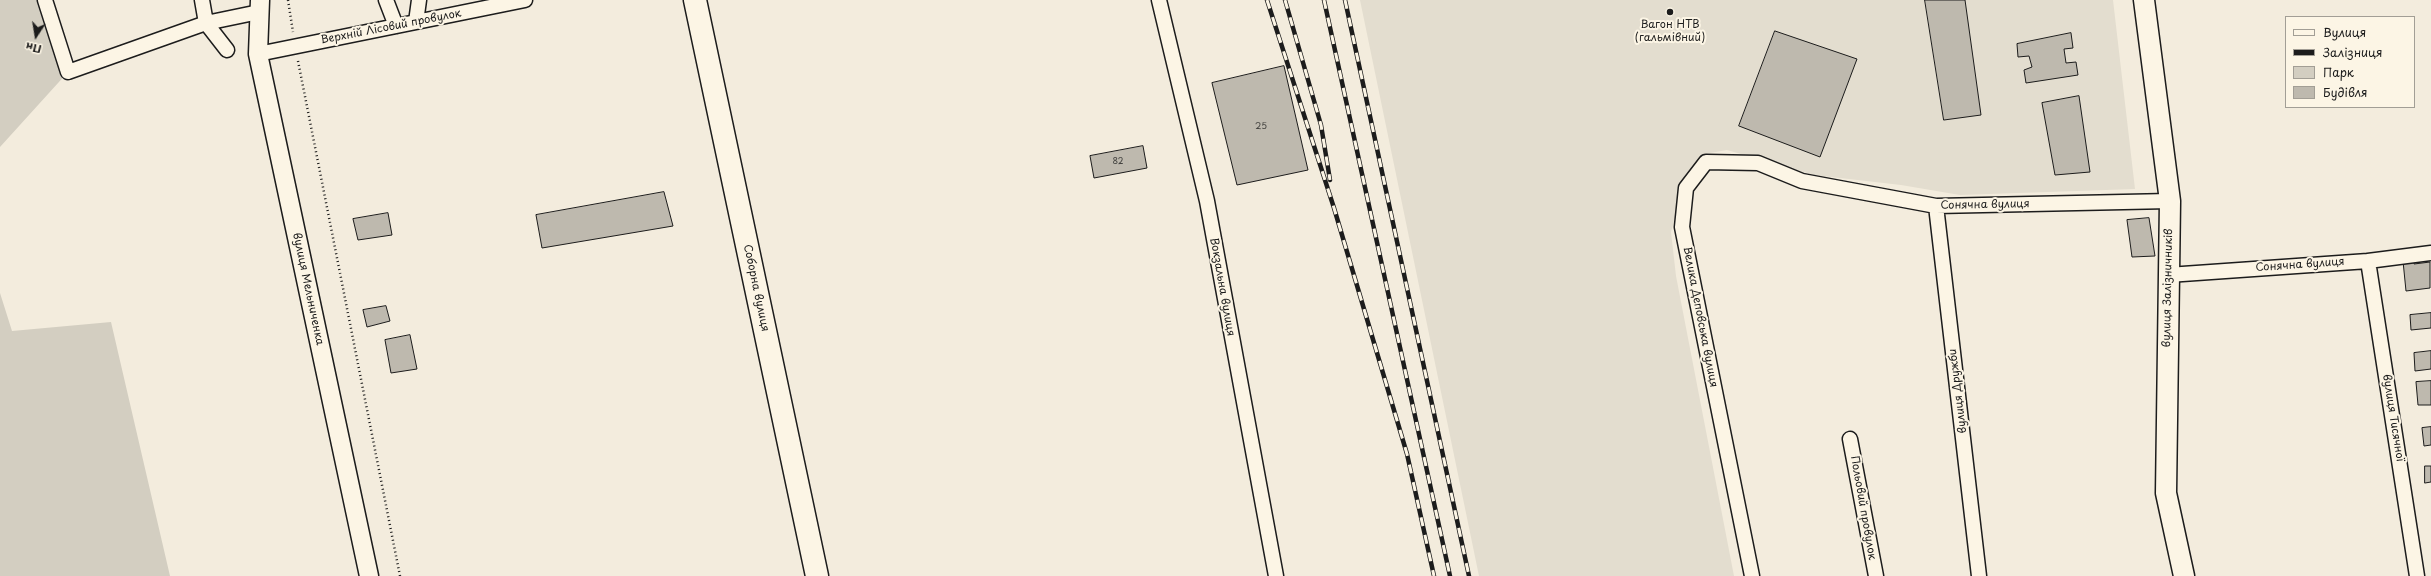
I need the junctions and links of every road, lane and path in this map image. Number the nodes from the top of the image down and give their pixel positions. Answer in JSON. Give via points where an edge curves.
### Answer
{"nodes":[{"id":1,"x":45,"y":0,"type":"edge"},
{"id":2,"x":202,"y":0,"type":"edge"},
{"id":3,"x":288,"y":0,"type":"edge"},
{"id":4,"x":386,"y":0,"type":"edge"},
{"id":5,"x":419,"y":0,"type":"edge"},
{"id":6,"x":525,"y":0,"type":"edge"},
{"id":7,"x":695,"y":0,"type":"edge"},
{"id":8,"x":1159,"y":0,"type":"edge"},
{"id":9,"x":2144,"y":0,"type":"edge"},
{"id":10,"x":259,"y":6,"type":"edge"},
{"id":11,"x":206,"y":22,"type":"junction"},
{"id":12,"x":416,"y":22,"type":"junction"},
{"id":13,"x":396,"y":26,"type":"junction"},
{"id":14,"x":295,"y":47,"type":"junction"},
{"id":15,"x":227,"y":50,"type":"dead end"},
{"id":16,"x":258,"y":54,"type":"junction"},
{"id":17,"x":1802,"y":181,"type":"joint"},
{"id":18,"x":2170,"y":201,"type":"junction"},
{"id":19,"x":1936,"y":206,"type":"junction"},
{"id":20,"x":2431,"y":253,"type":"edge"},
{"id":21,"x":2368,"y":260,"type":"junction"},
{"id":22,"x":2168,"y":275,"type":"junction"},
{"id":23,"x":1850,"y":439,"type":"dead end"},
{"id":24,"x":368,"y":576,"type":"edge"},
{"id":25,"x":400,"y":576,"type":"edge"},
{"id":26,"x":817,"y":576,"type":"edge"},
{"id":27,"x":1276,"y":576,"type":"edge"},
{"id":28,"x":1752,"y":576,"type":"edge"},
{"id":29,"x":1876,"y":576,"type":"edge"},
{"id":30,"x":1979,"y":576,"type":"edge"},
{"id":31,"x":2184,"y":576,"type":"edge"},
{"id":32,"x":2417,"y":576,"type":"edge"}],
"edges":[{"from":1,"to":11,"type":"street","via":[[68,72]]},
{"from":2,"to":11,"type":"street"},
{"from":3,"to":14,"type":"path"},
{"from":4,"to":13,"type":"street"},
{"from":5,"to":12,"type":"street"},
{"from":6,"to":12,"type":"street","name":"Верхній Лісовий провулок"},
{"from":7,"to":26,"type":"main road","name":"Соборна вулиця"},
{"from":8,"to":27,"type":"street","name":"Вокзальна вулиця","via":[[1206,201]]},
{"from":9,"to":18,"type":"main road","name":"вулиця Залізничників"},
{"from":10,"to":11,"type":"street"},
{"from":10,"to":16,"type":"street","name":"вулиця Мельниченка"},
{"from":11,"to":15,"type":"street"},
{"from":12,"to":13,"type":"street","name":"Верхній Лісовий провулок"},
{"from":13,"to":14,"type":"street","name":"Верхній Лісовий провулок"},
{"from":14,"to":16,"type":"street","name":"Верхній Лісовий провулок"},
{"from":14,"to":25,"type":"path"},
{"from":16,"to":24,"type":"street","name":"вулиця Мельниченка"},
{"from":17,"to":19,"type":"street","name":"Сонячна вулиця"},
{"from":17,"to":28,"type":"street","name":"Велика Деповська вулиця","via":[[1758,163],[1706,162],[1686,188],[1682,227]]},
{"from":18,"to":19,"type":"street","name":"Сонячна вулиця"},
{"from":18,"to":22,"type":"main road","name":"вулиця Залізничників"},
{"from":19,"to":30,"type":"street","name":"вулиця Дружби"},
{"from":20,"to":21,"type":"street","name":"Сонячна вулиця"},
{"from":21,"to":22,"type":"street","name":"Сонячна вулиця"},
{"from":21,"to":32,"type":"street","name":"вулиця Тисячної"},
{"from":22,"to":31,"type":"main road","name":"вулиця Залізничників","via":[[2166,493]]},
{"from":23,"to":29,"type":"street","name":"Польовий провулок"}]}
